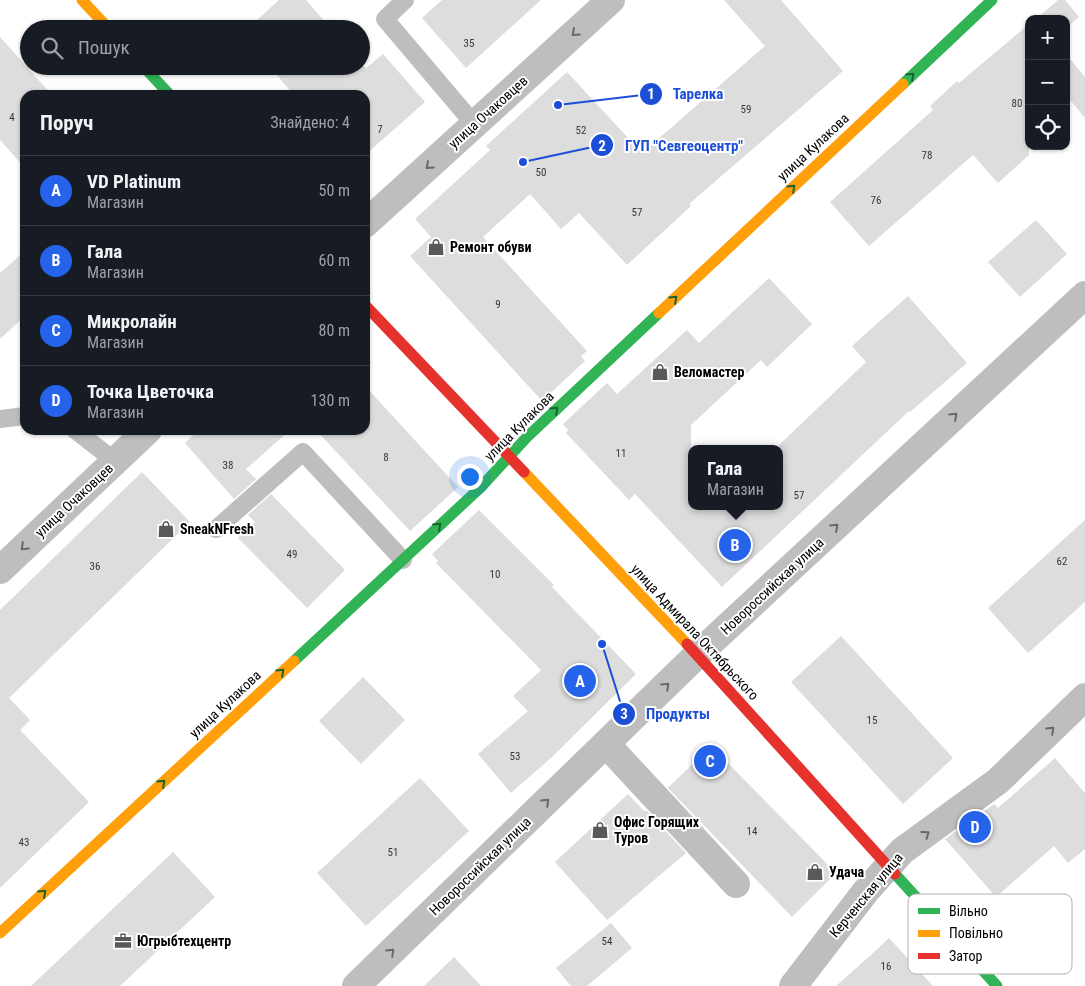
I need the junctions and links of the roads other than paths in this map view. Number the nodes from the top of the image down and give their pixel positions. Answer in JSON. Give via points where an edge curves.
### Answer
{"nodes":[{"id":1,"x":82,"y":0,"type":"edge"},
{"id":2,"x":405,"y":0,"type":"edge"},
{"id":3,"x":611,"y":0,"type":"edge"},
{"id":4,"x":992,"y":0,"type":"edge"},
{"id":5,"x":101,"y":20,"type":"edge"},
{"id":6,"x":151,"y":75,"type":"edge"},
{"id":7,"x":165,"y":90,"type":"edge"},
{"id":8,"x":474,"y":124,"type":"junction"},
{"id":9,"x":370,"y":219,"type":"edge"},
{"id":10,"x":1085,"y":295,"type":"edge"},
{"id":11,"x":370,"y":309,"type":"edge"},
{"id":12,"x":20,"y":417,"type":"edge"},
{"id":13,"x":0,"y":419,"type":"edge"},
{"id":14,"x":81,"y":435,"type":"edge"},
{"id":15,"x":143,"y":435,"type":"edge"},
{"id":16,"x":508,"y":457,"type":"junction"},
{"id":17,"x":115,"y":461,"type":"junction"},
{"id":18,"x":216,"y":529,"type":"dead end"},
{"id":19,"x":403,"y":560,"type":"junction"},
{"id":20,"x":0,"y":570,"type":"edge"},
{"id":21,"x":697,"y":655,"type":"junction"},
{"id":22,"x":1085,"y":697,"type":"edge"},
{"id":23,"x":606,"y":744,"type":"junction"},
{"id":24,"x":889,"y":865,"type":"junction"},
{"id":25,"x":736,"y":884,"type":"dead end"},
{"id":26,"x":915,"y":894,"type":"edge"},
{"id":27,"x":2,"y":926,"type":"edge"},
{"id":28,"x":986,"y":974,"type":"edge"},
{"id":29,"x":356,"y":986,"type":"edge"},
{"id":30,"x":793,"y":986,"type":"edge"},
{"id":31,"x":997,"y":986,"type":"edge"}],
"edges":[{"from":1,"to":5,"type":"street"},
{"from":2,"to":8,"type":"lane","via":[[385,18]]},
{"from":3,"to":8,"type":"street","name":"улица Очаковцев","one_way":true},
{"from":16,"to":4,"type":"street","name":"улица Кулакова","one_way":true},
{"from":6,"to":7,"type":"street"},
{"from":8,"to":9,"type":"street","name":"улица Очаковцев","one_way":true},
{"from":21,"to":10,"type":"street","name":"Новороссийская улица","one_way":true},
{"from":11,"to":16,"type":"street","name":"улица Адмирала Октябрьского"},
{"from":12,"to":13,"type":"lane"},
{"from":14,"to":17,"type":"lane"},
{"from":15,"to":17,"type":"street","name":"улица Очаковцев"},
{"from":19,"to":16,"type":"street","name":"улица Кулакова","one_way":true,"via":[[481,487]]},
{"from":16,"to":21,"type":"street","name":"улица Адмирала Октябрьского"},
{"from":17,"to":20,"type":"street","name":"улица Очаковцев","one_way":true},
{"from":18,"to":19,"type":"lane","via":[[303,452]]},
{"from":27,"to":19,"type":"street","name":"улица Кулакова","one_way":true},
{"from":23,"to":21,"type":"street","name":"Новороссийская улица","one_way":true},
{"from":21,"to":24,"type":"street","name":"улица Адмирала Октябрьского"},
{"from":24,"to":22,"type":"street","name":"Керченская улица","one_way":true,"via":[[902,851],[998,781]]},
{"from":23,"to":25,"type":"street"},
{"from":29,"to":23,"type":"street","name":"Новороссийская улица","one_way":true},
{"from":24,"to":26,"type":"street","name":"улица Адмирала Октябрьского"},
{"from":24,"to":30,"type":"street","name":"Керченская улица"},
{"from":28,"to":31,"type":"street","name":"улица Адмирала Октябрьского"}]}
